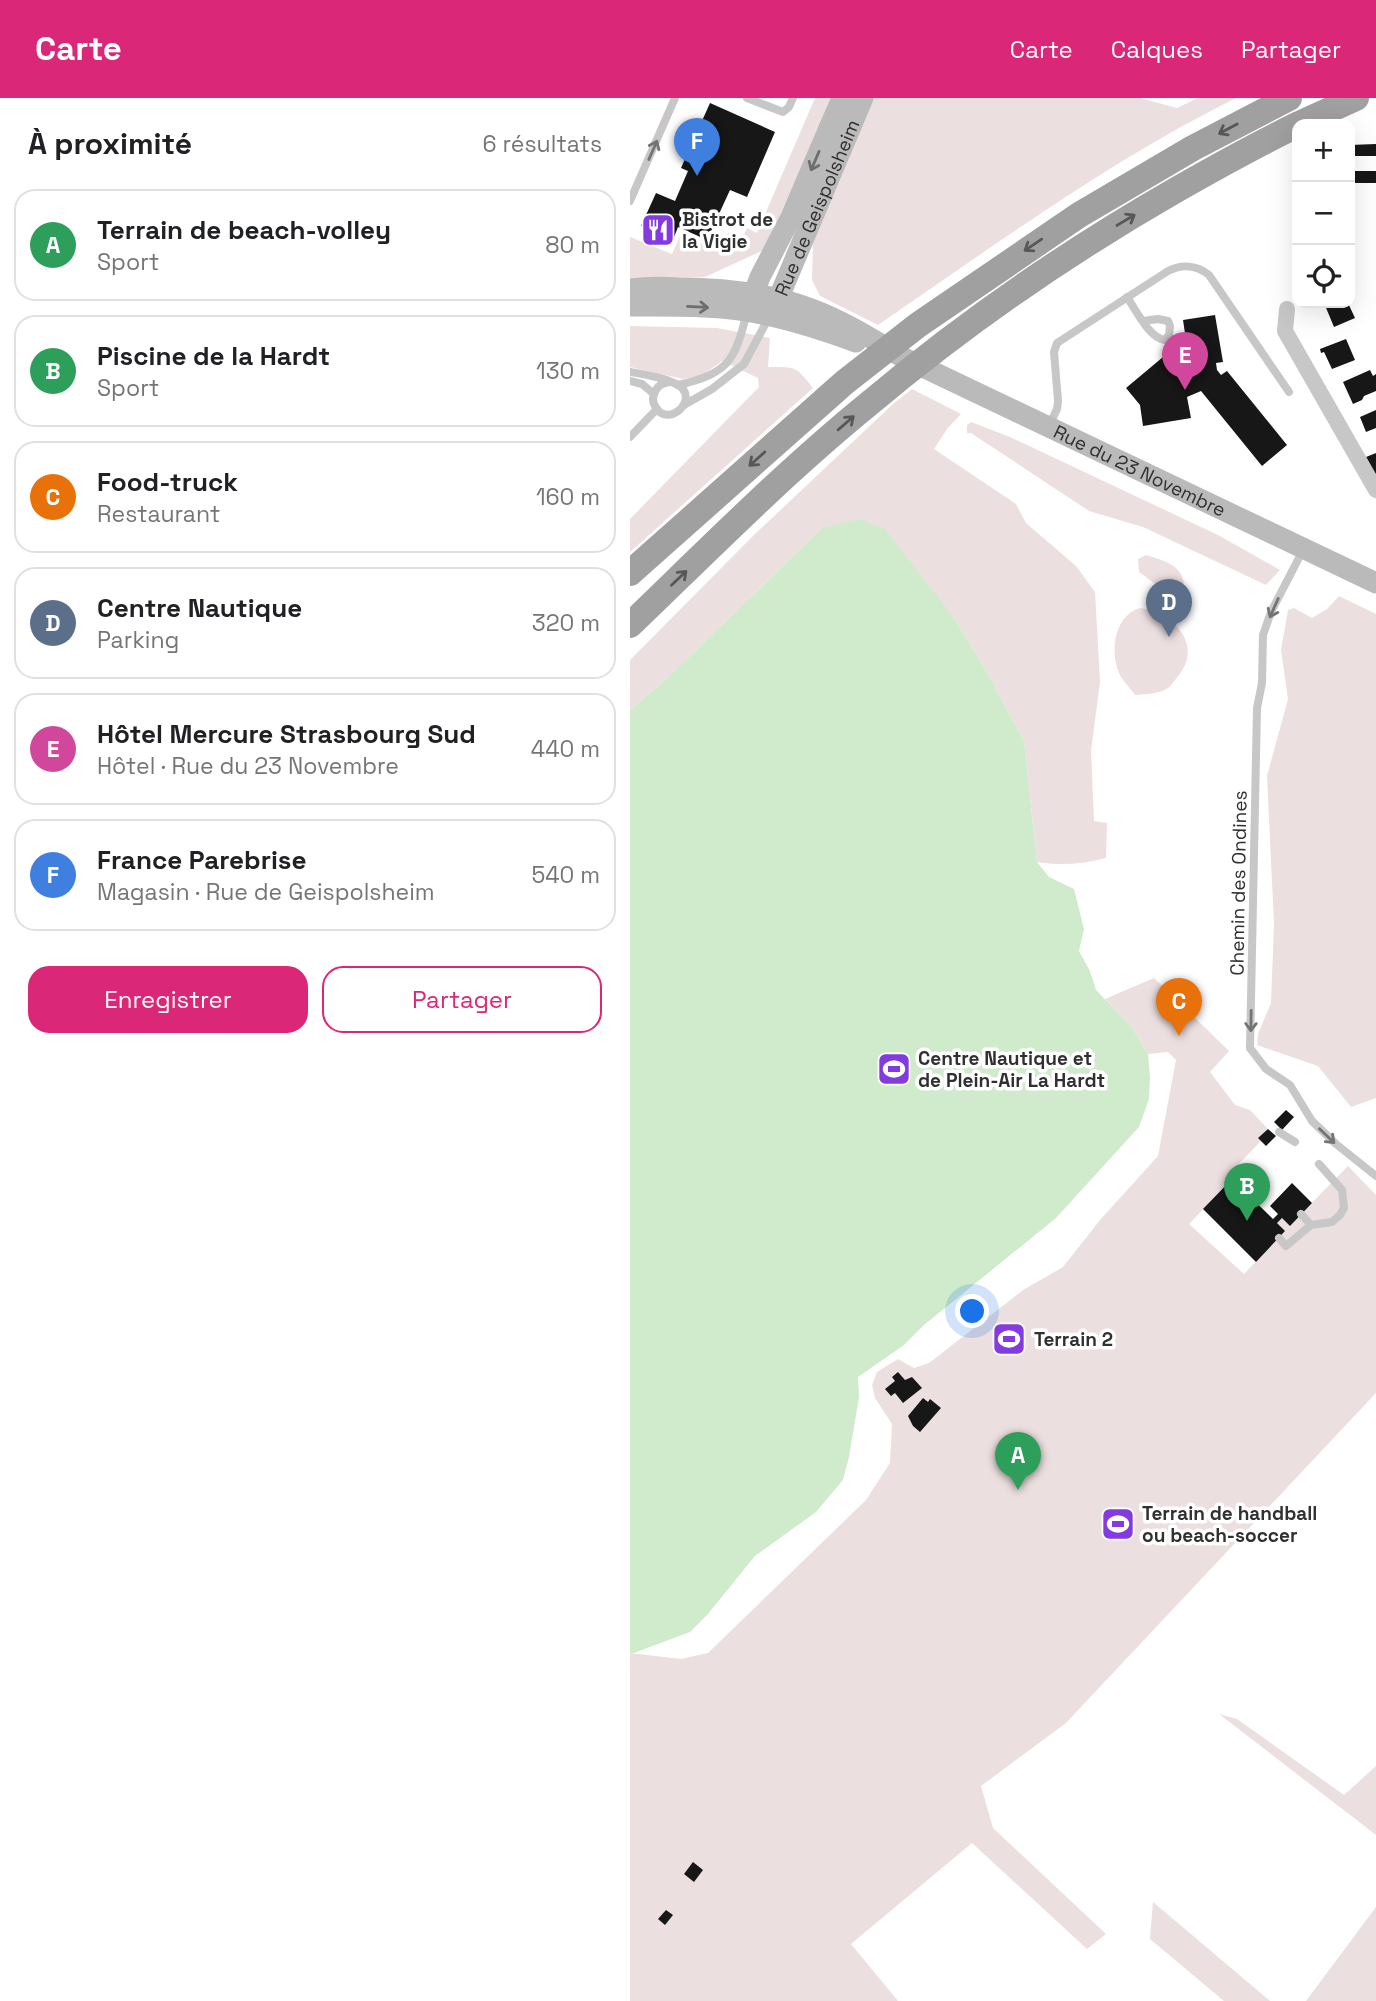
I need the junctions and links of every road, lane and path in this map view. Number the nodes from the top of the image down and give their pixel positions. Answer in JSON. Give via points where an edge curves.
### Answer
{"nodes":[{"id":1,"x":675,"y":98,"type":"edge"},
{"id":2,"x":747,"y":98,"type":"edge"},
{"id":3,"x":793,"y":98,"type":"edge"},
{"id":4,"x":842,"y":98,"type":"edge"},
{"id":5,"x":863,"y":98,"type":"edge"},
{"id":6,"x":1289,"y":98,"type":"edge"},
{"id":7,"x":1356,"y":98,"type":"edge"},
{"id":8,"x":1311,"y":119,"type":"edge"},
{"id":9,"x":1292,"y":128,"type":"edge"},
{"id":10,"x":630,"y":201,"type":"edge"},
{"id":11,"x":630,"y":289,"type":"edge"},
{"id":12,"x":1127,"y":297,"type":"junction"},
{"id":13,"x":750,"y":302,"type":"junction"},
{"id":14,"x":630,"y":306,"type":"edge"},
{"id":15,"x":1287,"y":309,"type":"dead end"},
{"id":16,"x":773,"y":311,"type":"junction"},
{"id":17,"x":1143,"y":321,"type":"dead end"},
{"id":18,"x":630,"y":372,"type":"edge"},
{"id":19,"x":630,"y":381,"type":"edge"},
{"id":20,"x":674,"y":384,"type":"junction"},
{"id":21,"x":1289,"y":392,"type":"dead end"},
{"id":22,"x":654,"y":394,"type":"junction"},
{"id":23,"x":684,"y":405,"type":"junction"},
{"id":24,"x":657,"y":410,"type":"junction"},
{"id":25,"x":1049,"y":426,"type":"junction"},
{"id":26,"x":630,"y":438,"type":"edge"},
{"id":27,"x":1376,"y":490,"type":"edge"},
{"id":28,"x":671,"y":538,"type":"junction"},
{"id":29,"x":1305,"y":548,"type":"junction"},
{"id":30,"x":630,"y":573,"type":"edge"},
{"id":31,"x":1376,"y":583,"type":"edge"},
{"id":32,"x":630,"y":584,"type":"edge"},
{"id":33,"x":630,"y":625,"type":"edge"},
{"id":34,"x":1279,"y":1132,"type":"dead end"},
{"id":35,"x":1295,"y":1142,"type":"dead end"},
{"id":36,"x":1319,"y":1164,"type":"dead end"},
{"id":37,"x":1376,"y":1177,"type":"edge"},
{"id":38,"x":1301,"y":1214,"type":"dead end"},
{"id":39,"x":1311,"y":1225,"type":"junction"},
{"id":40,"x":1279,"y":1238,"type":"dead end"}],
"edges":[{"from":10,"to":1,"type":"lane","one_way":true},
{"from":2,"to":3,"type":"lane","via":[[783,112]]},
{"from":4,"to":13,"type":"main road","name":"Rue de Geispolsheim","one_way":true},
{"from":5,"to":16,"type":"main road","name":"Rue de Geispolsheim"},
{"from":6,"to":28,"type":"highway","one_way":true,"via":[[1090,209],[918,325],[845,382]]},
{"from":7,"to":8,"type":"highway"},
{"from":33,"to":9,"type":"highway","one_way":true,"via":[[871,401],[992,307],[1106,232]]},
{"from":11,"to":13,"type":"main road","name":"Rue du 23 Novembre","via":[[710,288]]},
{"from":12,"to":17,"type":"lane"},
{"from":12,"to":21,"type":"lane","via":[[1174,268],[1205,271]]},
{"from":12,"to":25,"type":"lane","via":[[1057,343],[1058,401]]},
{"from":14,"to":13,"type":"main road","name":"Rue du 23 Novembre","one_way":true},
{"from":13,"to":16,"type":"main road","name":"Rue du 23 Novembre"},
{"from":13,"to":20,"type":"lane","via":[[731,360],[705,377]]},
{"from":15,"to":27,"type":"street","via":[[1285,331]]},
{"from":16,"to":23,"type":"lane","via":[[744,363]]},
{"from":16,"to":25,"type":"main road","name":"Rue du 23 Novembre","via":[[834,319],[904,358]]},
{"from":18,"to":20,"type":"lane"},
{"from":19,"to":22,"type":"lane"},
{"from":20,"to":22,"type":"lane","via":[[660,386]]},
{"from":20,"to":23,"type":"lane","via":[[685,395]]},
{"from":22,"to":24,"type":"lane"},
{"from":23,"to":24,"type":"lane","via":[[672,415]]},
{"from":24,"to":26,"type":"lane"},
{"from":25,"to":29,"type":"main road","name":"Rue du 23 Novembre"},
{"from":28,"to":30,"type":"highway"},
{"from":28,"to":32,"type":"highway"},
{"from":29,"to":31,"type":"main road","name":"Rue du 23 Novembre"},
{"from":29,"to":37,"type":"lane","name":"Chemin des Ondines","one_way":true,"via":[[1262,635],[1251,1048],[1266,1069],[1290,1085],[1312,1121]]},
{"from":34,"to":35,"type":"lane"},
{"from":36,"to":39,"type":"lane","via":[[1342,1190],[1344,1208],[1332,1222]]},
{"from":38,"to":39,"type":"lane"},
{"from":39,"to":40,"type":"lane","via":[[1286,1246]]}]}
